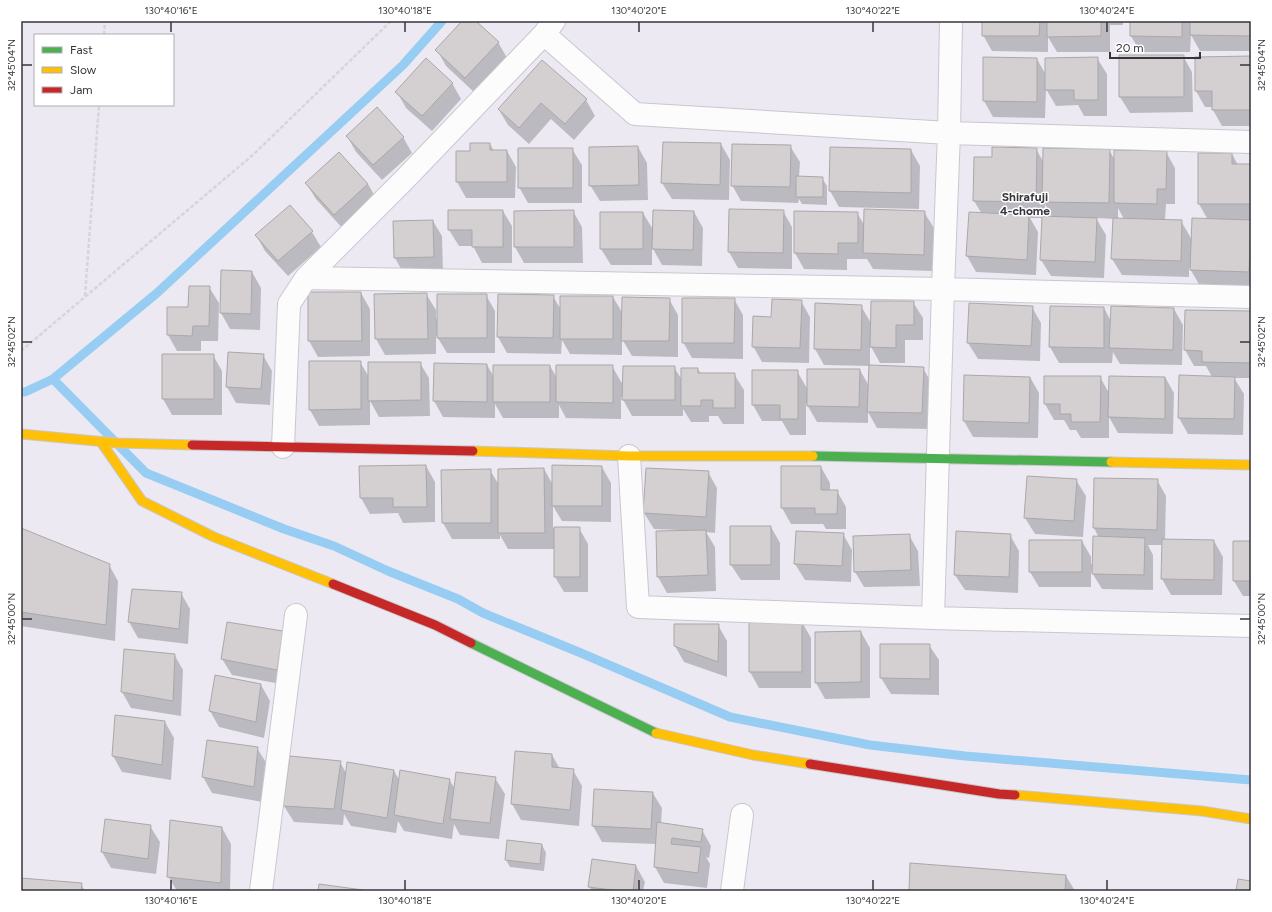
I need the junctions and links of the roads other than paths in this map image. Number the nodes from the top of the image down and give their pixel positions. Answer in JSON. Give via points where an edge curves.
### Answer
{"nodes":[{"id":1,"x":951,"y":21,"type":"edge"},
{"id":2,"x":549,"y":27,"type":"edge"},
{"id":3,"x":949,"y":133,"type":"junction"},
{"id":4,"x":1251,"y":142,"type":"edge"},
{"id":5,"x":306,"y":278,"type":"junction"},
{"id":6,"x":943,"y":289,"type":"junction"},
{"id":7,"x":1251,"y":297,"type":"edge"},
{"id":8,"x":21,"y":434,"type":"edge"},
{"id":9,"x":102,"y":442,"type":"junction"},
{"id":10,"x":283,"y":447,"type":"junction"},
{"id":11,"x":629,"y":456,"type":"junction"},
{"id":12,"x":938,"y":459,"type":"junction"},
{"id":13,"x":1251,"y":465,"type":"edge"},
{"id":14,"x":296,"y":615,"type":"dead end"},
{"id":15,"x":933,"y":618,"type":"junction"},
{"id":16,"x":1251,"y":626,"type":"edge"},
{"id":17,"x":742,"y":815,"type":"dead end"},
{"id":18,"x":1251,"y":819,"type":"edge"},
{"id":19,"x":261,"y":891,"type":"edge"},
{"id":20,"x":732,"y":891,"type":"edge"}],
"edges":[{"from":1,"to":3,"type":"street"},
{"from":2,"to":3,"type":"street","via":[[635,114]]},
{"from":2,"to":5,"type":"street","via":[[405,179]]},
{"from":3,"to":4,"type":"street"},
{"from":3,"to":6,"type":"street"},
{"from":5,"to":6,"type":"street"},
{"from":5,"to":10,"type":"street","via":[[289,304]]},
{"from":6,"to":7,"type":"street"},
{"from":6,"to":12,"type":"street"},
{"from":8,"to":9,"type":"street"},
{"from":9,"to":10,"type":"street"},
{"from":9,"to":18,"type":"street","via":[[142,501],[214,537],[435,625],[655,733],[753,755],[1000,794],[1202,811]]},
{"from":10,"to":11,"type":"street"},
{"from":11,"to":12,"type":"street"},
{"from":11,"to":15,"type":"street","via":[[638,607]]},
{"from":12,"to":13,"type":"street"},
{"from":12,"to":15,"type":"street"},
{"from":14,"to":19,"type":"street"},
{"from":15,"to":16,"type":"street"},
{"from":17,"to":20,"type":"street"}]}
